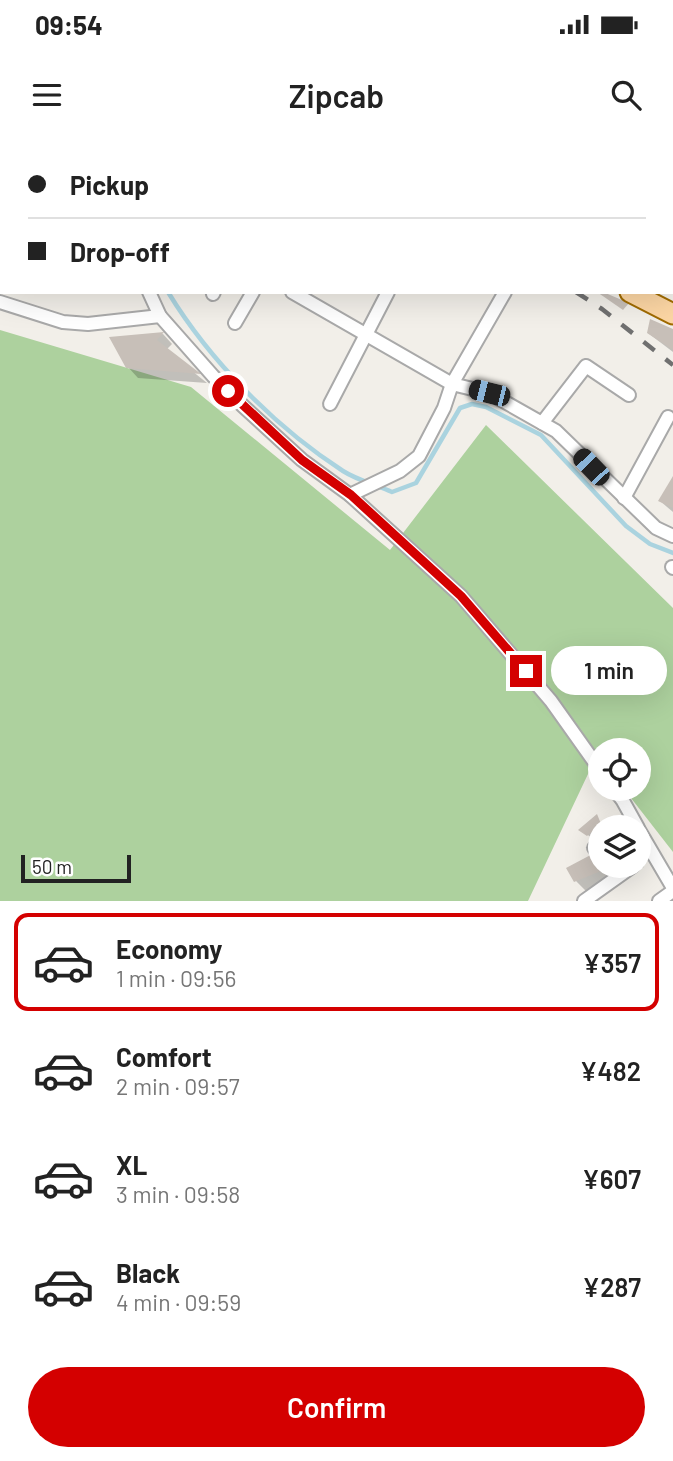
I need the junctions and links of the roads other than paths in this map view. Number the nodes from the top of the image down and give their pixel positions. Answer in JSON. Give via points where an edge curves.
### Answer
{"nodes":[{"id":1,"x":150,"y":294,"type":"edge"},
{"id":2,"x":252,"y":294,"type":"edge"},
{"id":3,"x":296,"y":294,"type":"edge"},
{"id":4,"x":387,"y":294,"type":"edge"},
{"id":5,"x":504,"y":294,"type":"edge"},
{"id":6,"x":640,"y":294,"type":"edge"},
{"id":7,"x":0,"y":302,"type":"edge"},
{"id":8,"x":673,"y":314,"type":"edge"},
{"id":9,"x":160,"y":316,"type":"junction"},
{"id":10,"x":235,"y":323,"type":"dead end"},
{"id":11,"x":366,"y":334,"type":"junction"},
{"id":12,"x":453,"y":384,"type":"junction"},
{"id":13,"x":629,"y":395,"type":"dead end"},
{"id":14,"x":330,"y":404,"type":"dead end"},
{"id":15,"x":668,"y":417,"type":"dead end"},
{"id":16,"x":542,"y":423,"type":"junction"},
{"id":17,"x":351,"y":495,"type":"junction"},
{"id":18,"x":624,"y":498,"type":"junction"},
{"id":19,"x":673,"y":536,"type":"edge"},
{"id":20,"x":588,"y":753,"type":"edge"},
{"id":21,"x":652,"y":852,"type":"edge"},
{"id":22,"x":616,"y":878,"type":"edge"},
{"id":23,"x":673,"y":890,"type":"edge"},
{"id":24,"x":584,"y":901,"type":"edge"},
{"id":25,"x":659,"y":901,"type":"edge"}],
"edges":[{"from":1,"to":9,"type":"street"},
{"from":2,"to":10,"type":"street"},
{"from":3,"to":11,"type":"street"},
{"from":4,"to":11,"type":"street"},
{"from":5,"to":12,"type":"street"},
{"from":6,"to":8,"type":"main road"},
{"from":7,"to":9,"type":"street","via":[[63,322],[88,324]]},
{"from":9,"to":17,"type":"street","via":[[255,417],[302,460]]},
{"from":11,"to":12,"type":"street"},
{"from":11,"to":14,"type":"street"},
{"from":12,"to":16,"type":"street","via":[[489,393]]},
{"from":12,"to":17,"type":"street","via":[[419,456],[400,471]]},
{"from":13,"to":16,"type":"street","via":[[586,366]]},
{"from":15,"to":18,"type":"street"},
{"from":16,"to":18,"type":"street","via":[[556,431]]},
{"from":17,"to":20,"type":"street","via":[[461,596],[551,701]]},
{"from":18,"to":19,"type":"street","via":[[656,528]]},
{"from":21,"to":23,"type":"street"},
{"from":22,"to":24,"type":"street"},
{"from":23,"to":25,"type":"street"}]}
